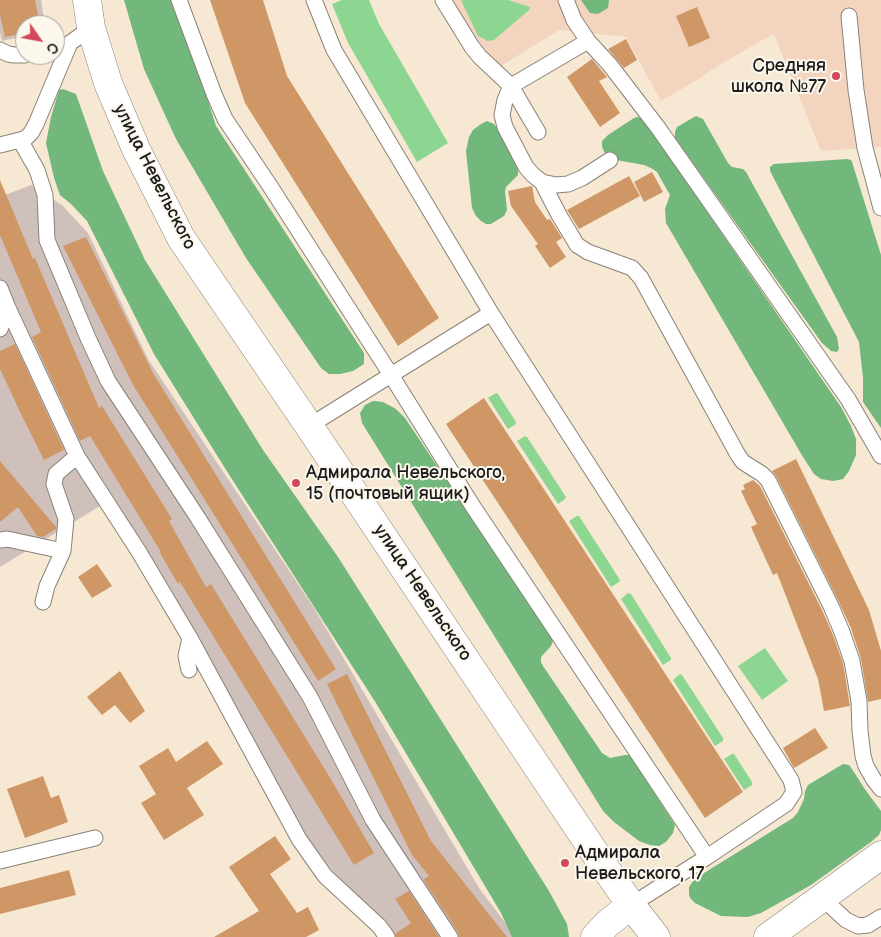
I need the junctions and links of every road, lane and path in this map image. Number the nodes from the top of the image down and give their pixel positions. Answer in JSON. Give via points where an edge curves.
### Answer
{"nodes":[{"id":1,"x":87,"y":0,"type":"edge"},
{"id":2,"x":179,"y":0,"type":"edge"},
{"id":3,"x":314,"y":0,"type":"edge"},
{"id":4,"x":442,"y":0,"type":"edge"},
{"id":5,"x":566,"y":0,"type":"edge"},
{"id":6,"x":849,"y":16,"type":"dead end"},
{"id":7,"x":92,"y":28,"type":"junction"},
{"id":8,"x":588,"y":41,"type":"junction"},
{"id":9,"x":65,"y":43,"type":"edge"},
{"id":10,"x":0,"y":50,"type":"edge"},
{"id":11,"x":15,"y":56,"type":"edge"},
{"id":12,"x":55,"y":65,"type":"edge"},
{"id":13,"x":512,"y":86,"type":"junction"},
{"id":14,"x":538,"y":132,"type":"dead end"},
{"id":15,"x":20,"y":140,"type":"junction"},
{"id":16,"x":0,"y":145,"type":"edge"},
{"id":17,"x":610,"y":160,"type":"dead end"},
{"id":18,"x":542,"y":182,"type":"junction"},
{"id":19,"x":881,"y":208,"type":"edge"},
{"id":20,"x":0,"y":288,"type":"edge"},
{"id":21,"x":8,"y":308,"type":"junction"},
{"id":22,"x":492,"y":313,"type":"junction"},
{"id":23,"x":0,"y":329,"type":"edge"},
{"id":24,"x":391,"y":375,"type":"junction"},
{"id":25,"x":310,"y":426,"type":"junction"},
{"id":26,"x":77,"y":456,"type":"junction"},
{"id":27,"x":881,"y":456,"type":"edge"},
{"id":28,"x":0,"y":540,"type":"edge"},
{"id":29,"x":63,"y":551,"type":"junction"},
{"id":30,"x":42,"y":602,"type":"dead end"},
{"id":31,"x":190,"y":638,"type":"junction"},
{"id":32,"x":189,"y":670,"type":"dead end"},
{"id":33,"x":881,"y":789,"type":"edge"},
{"id":34,"x":95,"y":838,"type":"dead end"},
{"id":35,"x":881,"y":855,"type":"edge"},
{"id":36,"x":707,"y":857,"type":"junction"},
{"id":37,"x":0,"y":861,"type":"edge"},
{"id":38,"x":822,"y":898,"type":"junction"},
{"id":39,"x":632,"y":905,"type":"junction"},
{"id":40,"x":881,"y":917,"type":"edge"},
{"id":41,"x":387,"y":937,"type":"edge"},
{"id":42,"x":450,"y":937,"type":"edge"},
{"id":43,"x":595,"y":937,"type":"edge"},
{"id":44,"x":656,"y":937,"type":"edge"},
{"id":45,"x":768,"y":937,"type":"edge"}],
"edges":[{"from":1,"to":7,"type":"main road","name":"улица Невельского"},
{"from":2,"to":24,"type":"lane","via":[[225,119]]},
{"from":3,"to":22,"type":"lane","via":[[334,50]]},
{"from":4,"to":13,"type":"lane","via":[[476,52]]},
{"from":5,"to":8,"type":"lane"},
{"from":6,"to":19,"type":"lane","via":[[864,148]]},
{"from":7,"to":9,"type":"lane"},
{"from":7,"to":25,"type":"main road","name":"улица Невельского","via":[[108,83],[136,149],[181,238]]},
{"from":8,"to":13,"type":"lane"},
{"from":8,"to":27,"type":"lane","via":[[659,129],[848,399]]},
{"from":10,"to":11,"type":"lane"},
{"from":12,"to":15,"type":"lane","via":[[36,124],[31,133]]},
{"from":13,"to":14,"type":"lane"},
{"from":13,"to":18,"type":"lane","via":[[502,115],[505,127],[526,166]]},
{"from":15,"to":16,"type":"lane"},
{"from":15,"to":42,"type":"lane","via":[[37,170],[46,196],[47,240],[108,381],[310,697],[373,820]]},
{"from":17,"to":18,"type":"lane","via":[[568,184]]},
{"from":18,"to":33,"type":"lane","via":[[577,245],[632,268],[641,278],[738,456],[768,480],[842,632],[852,661],[859,701],[863,756]]},
{"from":20,"to":21,"type":"lane"},
{"from":21,"to":23,"type":"lane"},
{"from":21,"to":26,"type":"lane"},
{"from":22,"to":24,"type":"lane"},
{"from":22,"to":36,"type":"lane","via":[[791,780],[794,792],[786,804]]},
{"from":24,"to":25,"type":"lane"},
{"from":24,"to":36,"type":"lane","via":[[477,513]]},
{"from":25,"to":39,"type":"main road","name":"улица Невельского"},
{"from":26,"to":29,"type":"lane","via":[[56,474],[54,484],[66,519]]},
{"from":26,"to":31,"type":"lane"},
{"from":28,"to":29,"type":"lane"},
{"from":29,"to":30,"type":"lane"},
{"from":31,"to":32,"type":"lane","via":[[186,656]]},
{"from":31,"to":41,"type":"lane","via":[[299,839],[325,876]]},
{"from":34,"to":37,"type":"lane"},
{"from":35,"to":38,"type":"main road"},
{"from":36,"to":39,"type":"lane"},
{"from":38,"to":40,"type":"lane","via":[[846,920],[858,926],[868,925]]},
{"from":38,"to":45,"type":"main road"},
{"from":39,"to":43,"type":"main road","via":[[606,924]]},
{"from":39,"to":44,"type":"main road","name":"улица Невельского"}]}
